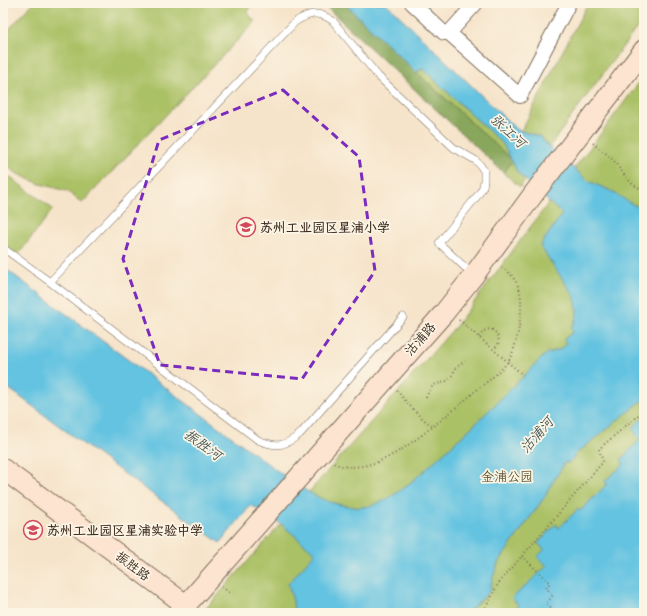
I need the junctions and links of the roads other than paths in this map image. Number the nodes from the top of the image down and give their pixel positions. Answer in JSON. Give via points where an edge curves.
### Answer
{"nodes":[{"id":1,"x":412,"y":3,"type":"edge"},
{"id":2,"x":475,"y":3,"type":"edge"},
{"id":3,"x":569,"y":3,"type":"edge"},
{"id":4,"x":449,"y":33,"type":"junction"},
{"id":5,"x":644,"y":50,"type":"edge"},
{"id":6,"x":3,"y":248,"type":"edge"},
{"id":7,"x":474,"y":275,"type":"junction"},
{"id":8,"x":50,"y":282,"type":"junction"},
{"id":9,"x":403,"y":317,"type":"dead end"},
{"id":10,"x":3,"y":469,"type":"edge"},
{"id":11,"x":182,"y":609,"type":"edge"}],
"edges":[{"from":1,"to":4,"type":"street","via":[[444,33]]},
{"from":2,"to":4,"type":"street"},
{"from":3,"to":4,"type":"street","via":[[520,96]]},
{"from":5,"to":7,"type":"street","name":"沽浦路"},
{"from":6,"to":8,"type":"lane"},
{"from":7,"to":8,"type":"lane","via":[[439,243],[483,187],[484,171],[475,160],[454,148],[378,76],[333,21],[318,14],[305,16],[295,22]]},
{"from":7,"to":11,"type":"street","name":"沽浦路","via":[[444,313]]},
{"from":8,"to":9,"type":"lane","via":[[258,440],[269,445],[290,441],[300,434]]},
{"from":10,"to":11,"type":"street","name":"振胜路"}]}
